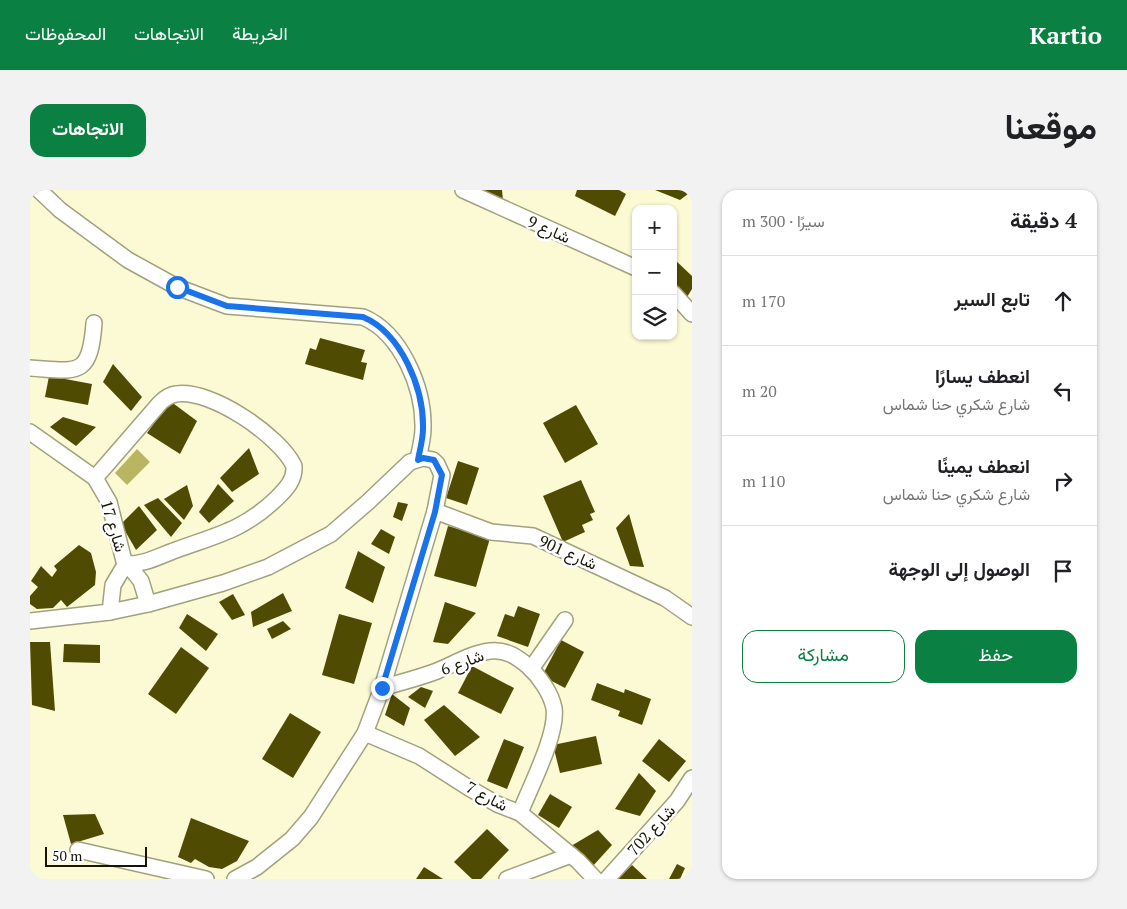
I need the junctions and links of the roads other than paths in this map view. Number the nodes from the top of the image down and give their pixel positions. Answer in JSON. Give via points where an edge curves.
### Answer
{"nodes":[{"id":1,"x":39,"y":190,"type":"edge"},
{"id":2,"x":463,"y":190,"type":"edge"},
{"id":3,"x":632,"y":266,"type":"edge"},
{"id":4,"x":675,"y":295,"type":"edge"},
{"id":5,"x":692,"y":314,"type":"edge"},
{"id":6,"x":94,"y":323,"type":"dead end"},
{"id":7,"x":30,"y":368,"type":"edge"},
{"id":8,"x":30,"y":432,"type":"edge"},
{"id":9,"x":418,"y":460,"type":"junction"},
{"id":10,"x":95,"y":478,"type":"junction"},
{"id":11,"x":435,"y":512,"type":"junction"},
{"id":12,"x":125,"y":565,"type":"junction"},
{"id":13,"x":148,"y":604,"type":"junction"},
{"id":14,"x":110,"y":612,"type":"junction"},
{"id":15,"x":692,"y":617,"type":"edge"},
{"id":16,"x":30,"y":620,"type":"edge"},
{"id":17,"x":565,"y":620,"type":"dead end"},
{"id":18,"x":531,"y":669,"type":"junction"},
{"id":19,"x":382,"y":688,"type":"junction"},
{"id":20,"x":365,"y":732,"type":"junction"},
{"id":21,"x":692,"y":778,"type":"edge"},
{"id":22,"x":520,"y":813,"type":"junction"},
{"id":23,"x":78,"y":850,"type":"dead end"},
{"id":24,"x":571,"y":855,"type":"junction"},
{"id":25,"x":206,"y":879,"type":"edge"},
{"id":26,"x":235,"y":879,"type":"edge"},
{"id":27,"x":507,"y":879,"type":"edge"},
{"id":28,"x":595,"y":879,"type":"edge"},
{"id":29,"x":607,"y":879,"type":"edge"}],
"edges":[{"from":1,"to":9,"type":"street","via":[[60,210],[128,260],[177,287],[227,306],[363,317],[376,323],[395,342],[419,399],[423,428]]},
{"from":2,"to":3,"type":"street","name":"شارع 9"},
{"from":4,"to":5,"type":"street"},
{"from":6,"to":7,"type":"street","via":[[90,352],[84,366],[77,370]]},
{"from":8,"to":10,"type":"street","name":"شارع 17"},
{"from":9,"to":11,"type":"street","via":[[434,460],[442,475]]},
{"from":9,"to":13,"type":"street","via":[[410,462],[330,534],[300,552],[223,584]]},
{"from":10,"to":12,"type":"street","name":"شارع 17","via":[[109,502]]},
{"from":10,"to":12,"type":"street","via":[[160,402],[177,393],[219,404],[258,427],[283,450],[294,466],[292,480],[282,493],[239,528],[144,562]]},
{"from":11,"to":15,"type":"street","name":"شارع 901","via":[[491,532],[532,536],[665,598]]},
{"from":11,"to":19,"type":"street"},
{"from":12,"to":13,"type":"street","via":[[141,581]]},
{"from":12,"to":14,"type":"street","via":[[113,585]]},
{"from":13,"to":14,"type":"street"},
{"from":14,"to":16,"type":"street"},
{"from":17,"to":18,"type":"street"},
{"from":18,"to":19,"type":"street","name":"شارع 6","via":[[517,657],[493,650],[478,653],[420,678]]},
{"from":18,"to":22,"type":"street","name":"شارع 6","via":[[549,695],[554,707],[554,722]]},
{"from":19,"to":20,"type":"street"},
{"from":20,"to":22,"type":"street","name":"شارع 7","via":[[419,756],[497,804]]},
{"from":20,"to":26,"type":"street","via":[[311,816],[292,839],[257,867]]},
{"from":21,"to":29,"type":"street","name":"شارع 702","via":[[677,801]]},
{"from":22,"to":24,"type":"street","name":"شارع 7"},
{"from":23,"to":25,"type":"street"},
{"from":24,"to":27,"type":"street"},
{"from":24,"to":28,"type":"street","name":"شارع 7"}]}
